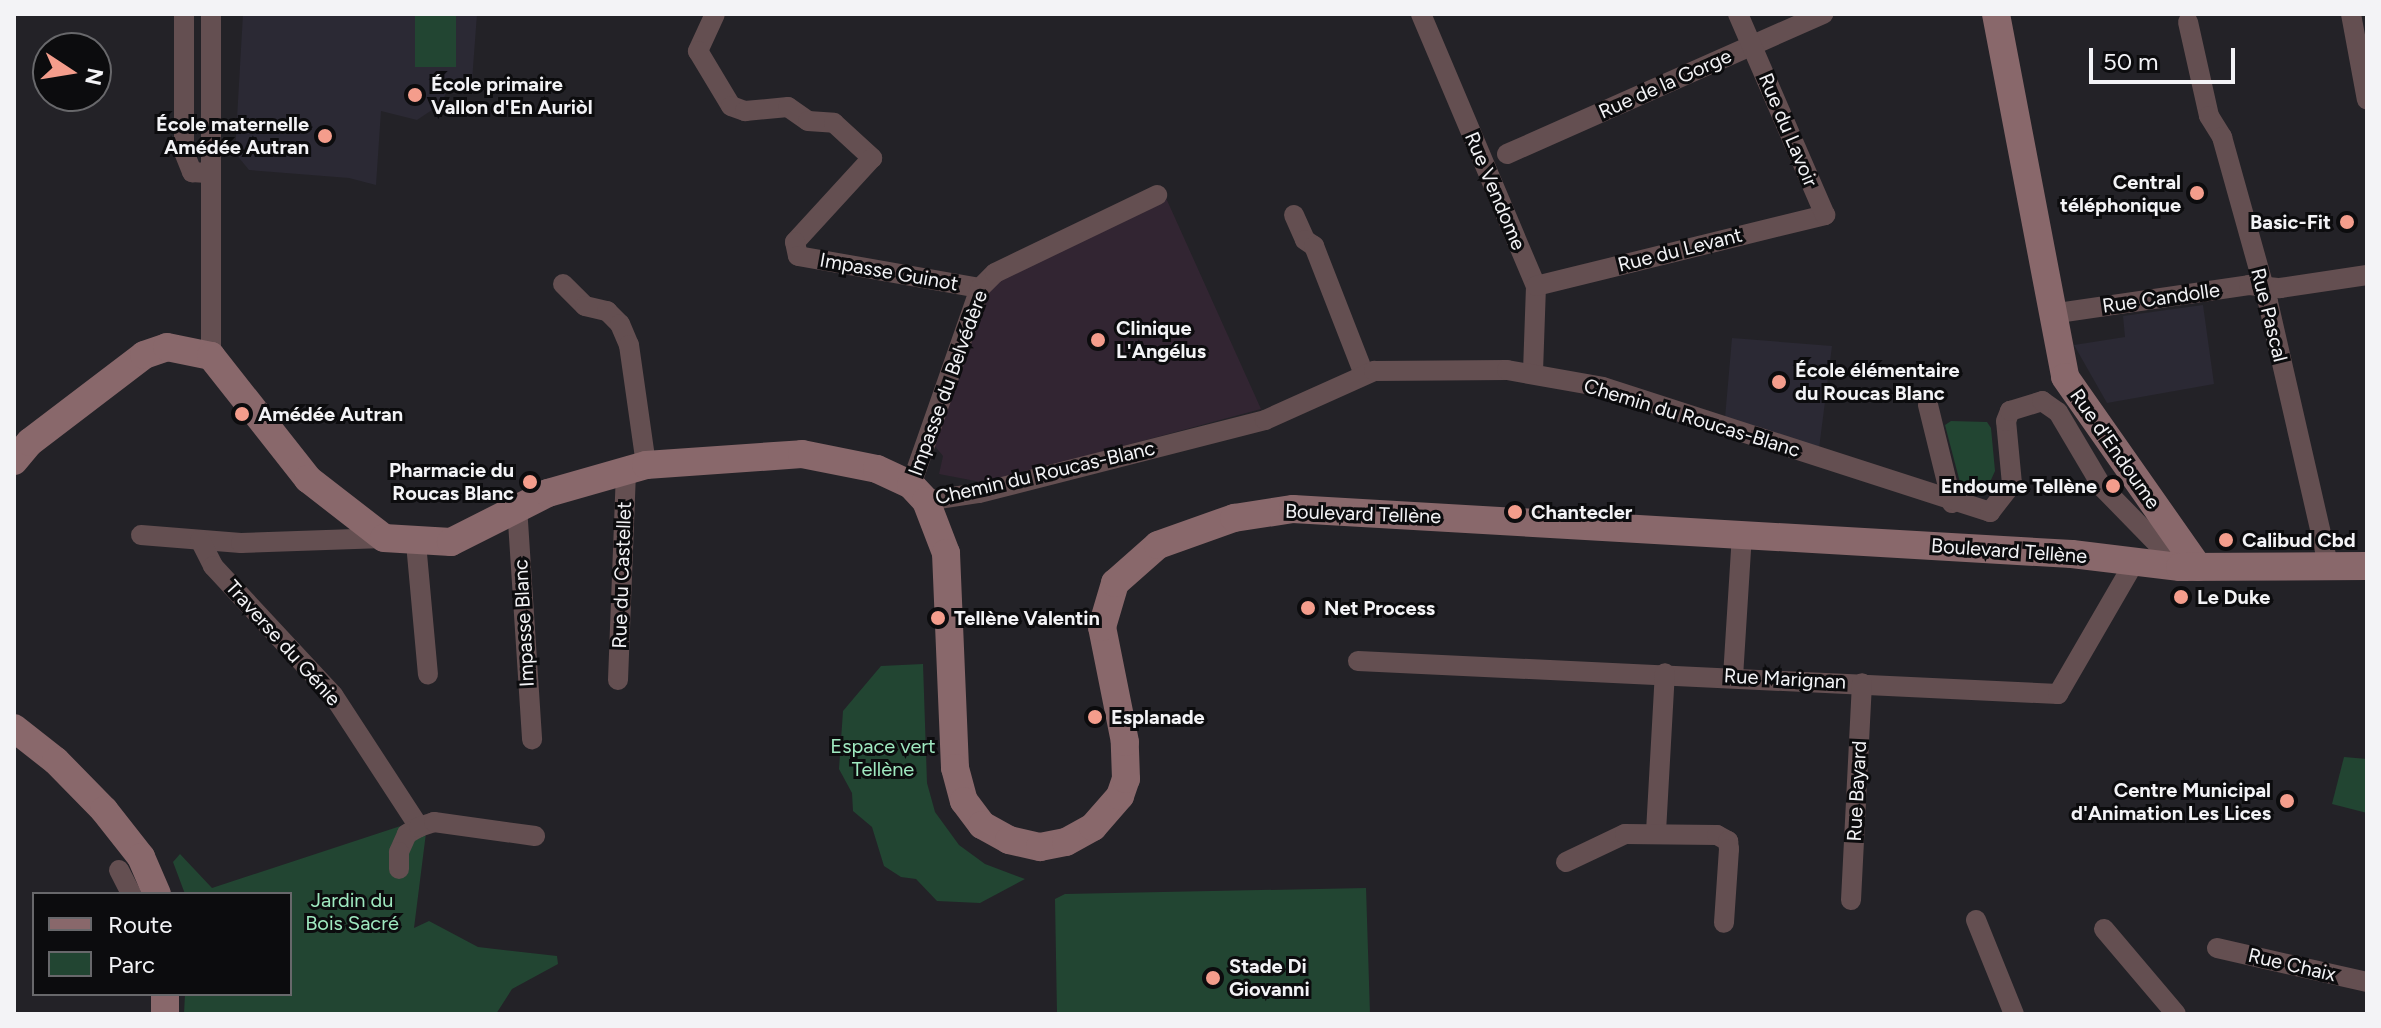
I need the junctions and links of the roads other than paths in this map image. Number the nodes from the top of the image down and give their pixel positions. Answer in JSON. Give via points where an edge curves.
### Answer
{"nodes":[{"id":1,"x":184,"y":14,"type":"edge"},
{"id":2,"x":211,"y":14,"type":"edge"},
{"id":3,"x":715,"y":14,"type":"edge"},
{"id":4,"x":1421,"y":14,"type":"edge"},
{"id":5,"x":1738,"y":14,"type":"edge"},
{"id":6,"x":1823,"y":14,"type":"edge"},
{"id":7,"x":1996,"y":14,"type":"edge"},
{"id":8,"x":2351,"y":14,"type":"edge"},
{"id":9,"x":2188,"y":22,"type":"dead end"},
{"id":10,"x":1752,"y":46,"type":"junction"},
{"id":11,"x":2366,"y":94,"type":"edge"},
{"id":12,"x":1507,"y":154,"type":"dead end"},
{"id":13,"x":207,"y":173,"type":"junction"},
{"id":14,"x":1157,"y":195,"type":"dead end"},
{"id":15,"x":1294,"y":215,"type":"dead end"},
{"id":16,"x":1825,"y":215,"type":"joint"},
{"id":17,"x":2367,"y":275,"type":"edge"},
{"id":18,"x":563,"y":284,"type":"dead end"},
{"id":19,"x":1536,"y":286,"type":"junction"},
{"id":20,"x":2263,"y":287,"type":"junction"},
{"id":21,"x":980,"y":288,"type":"junction"},
{"id":22,"x":2051,"y":314,"type":"junction"},
{"id":23,"x":211,"y":356,"type":"junction"},
{"id":24,"x":1364,"y":374,"type":"junction"},
{"id":25,"x":1533,"y":374,"type":"junction"},
{"id":26,"x":1928,"y":405,"type":"dead end"},
{"id":27,"x":14,"y":461,"type":"edge"},
{"id":28,"x":636,"y":468,"type":"junction"},
{"id":29,"x":919,"y":493,"type":"junction"},
{"id":30,"x":1952,"y":503,"type":"junction"},
{"id":31,"x":517,"y":506,"type":"junction"},
{"id":32,"x":1742,"y":534,"type":"junction"},
{"id":33,"x":141,"y":535,"type":"dead end"},
{"id":34,"x":384,"y":538,"type":"junction"},
{"id":35,"x":200,"y":540,"type":"junction"},
{"id":36,"x":416,"y":543,"type":"junction"},
{"id":37,"x":2135,"y":561,"type":"junction"},
{"id":38,"x":2328,"y":565,"type":"junction"},
{"id":39,"x":2367,"y":566,"type":"edge"},
{"id":40,"x":2189,"y":567,"type":"junction"},
{"id":41,"x":1358,"y":661,"type":"dead end"},
{"id":42,"x":1665,"y":673,"type":"junction"},
{"id":43,"x":428,"y":674,"type":"dead end"},
{"id":44,"x":1733,"y":677,"type":"junction"},
{"id":45,"x":618,"y":680,"type":"dead end"},
{"id":46,"x":1862,"y":683,"type":"junction"},
{"id":47,"x":14,"y":728,"type":"edge"},
{"id":48,"x":532,"y":740,"type":"dead end"},
{"id":49,"x":419,"y":827,"type":"junction"},
{"id":50,"x":1656,"y":832,"type":"junction"},
{"id":51,"x":535,"y":836,"type":"dead end"},
{"id":52,"x":1566,"y":862,"type":"dead end"},
{"id":53,"x":399,"y":869,"type":"dead end"},
{"id":54,"x":119,"y":870,"type":"dead end"},
{"id":55,"x":130,"y":892,"type":"edge"},
{"id":56,"x":156,"y":892,"type":"edge"},
{"id":57,"x":1851,"y":900,"type":"dead end"},
{"id":58,"x":1976,"y":920,"type":"dead end"},
{"id":59,"x":1724,"y":923,"type":"dead end"},
{"id":60,"x":2104,"y":929,"type":"dead end"},
{"id":61,"x":2217,"y":948,"type":"dead end"},
{"id":62,"x":2367,"y":982,"type":"edge"},
{"id":63,"x":2014,"y":1014,"type":"edge"},
{"id":64,"x":2176,"y":1014,"type":"edge"}],
"edges":[{"from":1,"to":13,"type":"street","via":[[184,152],[192,172]]},
{"from":2,"to":13,"type":"street"},
{"from":3,"to":21,"type":"street","name":"Impasse Guinot","via":[[698,51],[731,106],[745,111],[788,107],[808,121],[834,123],[872,158],[795,242],[798,256]]},
{"from":4,"to":19,"type":"street","name":"Rue Vendome"},
{"from":5,"to":10,"type":"street","name":"Rue du Lavoir"},
{"from":6,"to":10,"type":"street","name":"Rue de la Gorge"},
{"from":7,"to":22,"type":"street","name":"Rue d'Endoume"},
{"from":8,"to":11,"type":"street"},
{"from":9,"to":20,"type":"street","name":"Rue Pascal","via":[[2209,116],[2222,137]]},
{"from":10,"to":12,"type":"street","name":"Rue de la Gorge"},
{"from":10,"to":16,"type":"street","name":"Rue du Lavoir"},
{"from":13,"to":23,"type":"street"},
{"from":14,"to":21,"type":"street","name":"Impasse du Belvédère","via":[[1014,262]]},
{"from":15,"to":24,"type":"street","via":[[1305,240],[1314,246]]},
{"from":16,"to":19,"type":"street","name":"Rue du Levant"},
{"from":17,"to":20,"type":"street","name":"Rue Candolle"},
{"from":18,"to":28,"type":"street","name":"Rue du Castellet","via":[[585,306],[607,311],[629,345]]},
{"from":19,"to":25,"type":"street","name":"Rue Vendome"},
{"from":20,"to":22,"type":"street","name":"Rue Candolle"},
{"from":20,"to":38,"type":"street","name":"Rue Pascal"},
{"from":21,"to":29,"type":"street","name":"Impasse du Belvédère"},
{"from":22,"to":40,"type":"street","name":"Rue d'Endoume","via":[[2065,377]]},
{"from":23,"to":27,"type":"street","via":[[167,347],[144,355],[30,442]]},
{"from":23,"to":34,"type":"street","name":"Chemin du Roucas-Blanc","via":[[308,479],[367,530]]},
{"from":24,"to":25,"type":"street","name":"Chemin du Roucas-Blanc"},
{"from":24,"to":29,"type":"street","name":"Chemin du Roucas-Blanc","via":[[1265,420],[979,493]]},
{"from":25,"to":30,"type":"street","name":"Chemin du Roucas-Blanc","via":[[1603,387]]},
{"from":26,"to":30,"type":"street"},
{"from":28,"to":29,"type":"street","name":"Chemin du Roucas-Blanc","via":[[751,456],[829,456]]},
{"from":28,"to":31,"type":"street","name":"Chemin du Roucas-Blanc"},
{"from":28,"to":45,"type":"street","name":"Rue du Castellet"},
{"from":29,"to":32,"type":"street","name":"Boulevard Tellène","via":[[946,553],[955,768],[964,801],[982,825],[1009,840],[1040,847],[1066,842],[1093,827],[1120,796],[1125,742],[1102,627],[1115,583],[1158,545],[1234,518],[1293,509]]},
{"from":30,"to":40,"type":"street","name":"Chemin du Roucas-Blanc","via":[[1990,512],[2000,503],[2013,471],[2006,421],[2020,405],[2042,401],[2058,412],[2103,488]]},
{"from":31,"to":36,"type":"street","name":"Chemin du Roucas-Blanc","via":[[462,538]]},
{"from":31,"to":48,"type":"street","name":"Impasse Blanc"},
{"from":32,"to":37,"type":"street","name":"Boulevard Tellène"},
{"from":32,"to":44,"type":"street"},
{"from":33,"to":35,"type":"street"},
{"from":34,"to":35,"type":"street"},
{"from":34,"to":36,"type":"street","name":"Chemin du Roucas-Blanc"},
{"from":35,"to":49,"type":"street","name":"Traverse du Génie","via":[[213,566],[333,695]]},
{"from":36,"to":43,"type":"street"},
{"from":37,"to":40,"type":"street","name":"Boulevard Tellène"},
{"from":37,"to":46,"type":"street","name":"Rue Marignan","via":[[2058,694]]},
{"from":38,"to":39,"type":"street"},
{"from":38,"to":40,"type":"street"},
{"from":41,"to":42,"type":"street","name":"Rue Marignan"},
{"from":42,"to":44,"type":"street","name":"Rue Marignan"},
{"from":42,"to":50,"type":"street"},
{"from":44,"to":46,"type":"street","name":"Rue Marignan"},
{"from":46,"to":57,"type":"street","name":"Rue Bayard"},
{"from":47,"to":56,"type":"street","via":[[104,810],[141,857]]},
{"from":49,"to":51,"type":"street","via":[[434,822]]},
{"from":49,"to":53,"type":"street","via":[[407,834]]},
{"from":50,"to":52,"type":"street","via":[[1625,834]]},
{"from":50,"to":59,"type":"street","via":[[1717,835],[1728,841]]},
{"from":54,"to":55,"type":"street"},
{"from":58,"to":63,"type":"street"},
{"from":60,"to":64,"type":"street"},
{"from":61,"to":62,"type":"street","name":"Rue Chaix"}]}
